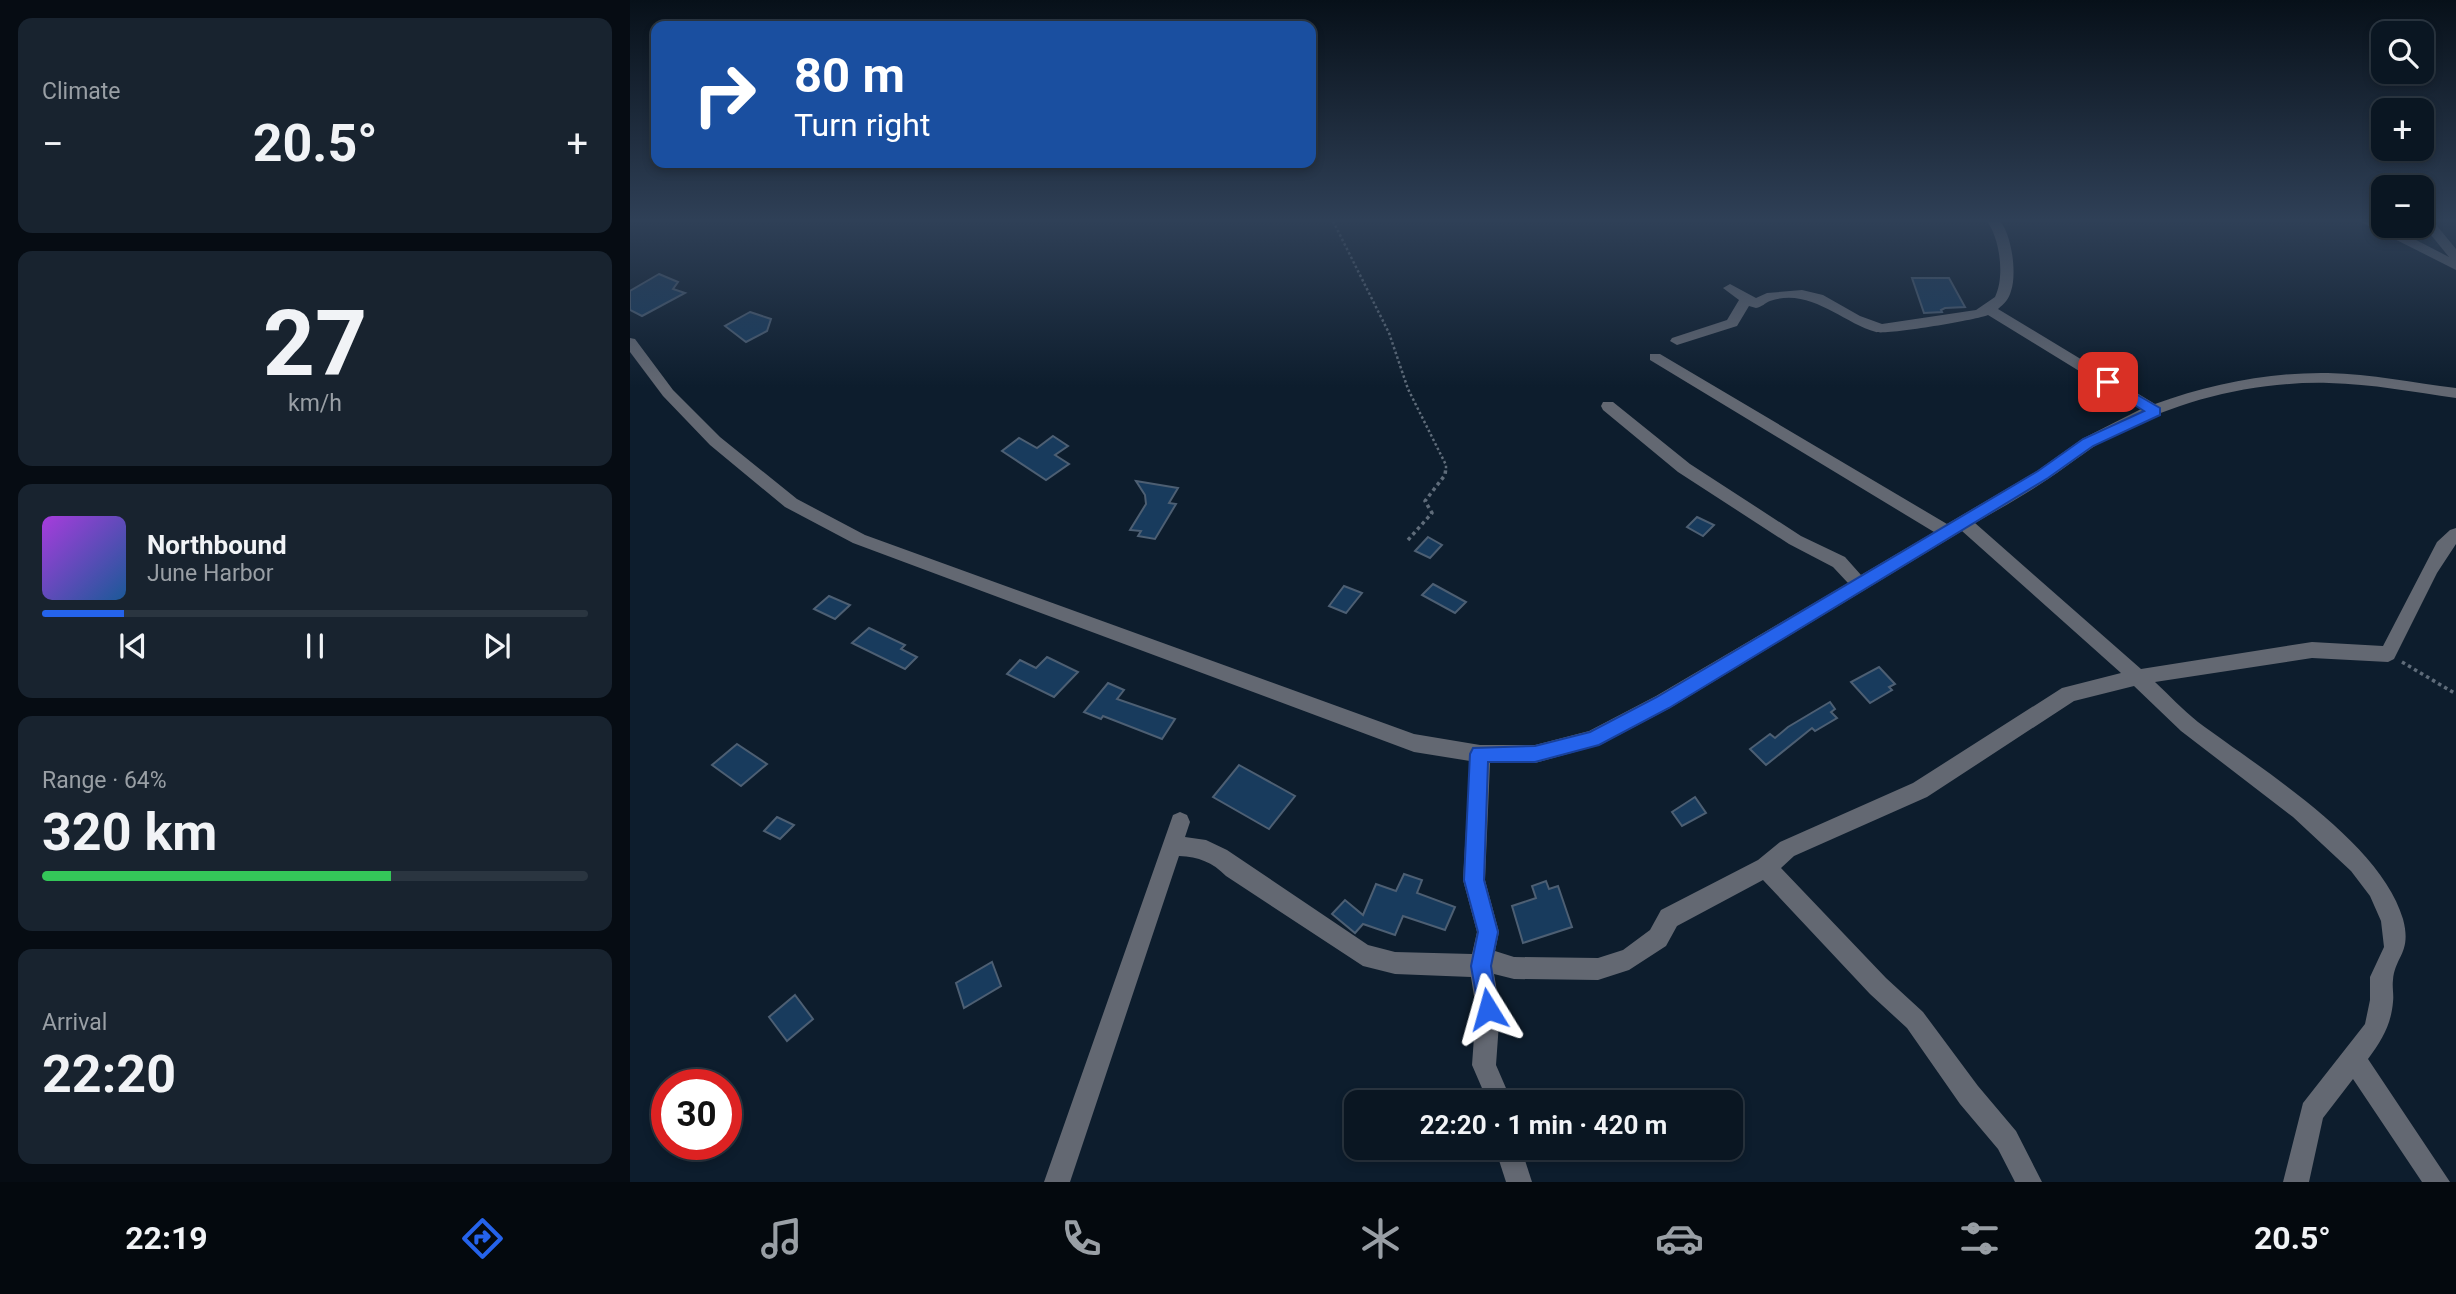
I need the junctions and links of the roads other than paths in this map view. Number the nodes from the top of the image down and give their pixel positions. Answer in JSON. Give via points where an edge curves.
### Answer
{"nodes":[{"id":1,"x":2008,"y":276,"type":"edge"},
{"id":2,"x":1730,"y":288,"type":"dead end"},
{"id":3,"x":1746,"y":300,"type":"junction"},
{"id":4,"x":1990,"y":310,"type":"junction"},
{"id":5,"x":1677,"y":341,"type":"dead end"},
{"id":6,"x":630,"y":342,"type":"edge"},
{"id":7,"x":1655,"y":356,"type":"dead end"},
{"id":8,"x":2456,"y":393,"type":"edge"},
{"id":9,"x":1608,"y":406,"type":"dead end"},
{"id":10,"x":2155,"y":411,"type":"junction"},
{"id":11,"x":1955,"y":527,"type":"junction"},
{"id":12,"x":2456,"y":534,"type":"edge"},
{"id":13,"x":1860,"y":584,"type":"junction"},
{"id":14,"x":2137,"y":677,"type":"junction"},
{"id":15,"x":1479,"y":754,"type":"junction"},
{"id":16,"x":1180,"y":822,"type":"dead end"},
{"id":17,"x":1171,"y":846,"type":"junction"},
{"id":18,"x":1766,"y":867,"type":"junction"},
{"id":19,"x":1481,"y":966,"type":"junction"},
{"id":20,"x":2353,"y":1058,"type":"junction"},
{"id":21,"x":1495,"y":1090,"type":"edge"},
{"id":22,"x":1510,"y":1160,"type":"edge"},
{"id":23,"x":1057,"y":1182,"type":"edge"},
{"id":24,"x":1519,"y":1182,"type":"edge"},
{"id":25,"x":2029,"y":1182,"type":"edge"},
{"id":26,"x":2296,"y":1182,"type":"edge"},
{"id":27,"x":2437,"y":1182,"type":"edge"}],
"edges":[{"from":1,"to":4,"type":"street","via":[[2004,295]]},
{"from":2,"to":3,"type":"street"},
{"from":3,"to":4,"type":"street","via":[[1756,304],[1767,297],[1802,294],[1881,329]]},
{"from":3,"to":5,"type":"street","via":[[1732,323]]},
{"from":4,"to":10,"type":"street"},
{"from":6,"to":15,"type":"street","via":[[668,393],[715,441],[791,503],[859,539],[1414,743]]},
{"from":7,"to":11,"type":"street"},
{"from":8,"to":10,"type":"street","via":[[2330,378],[2275,380],[2221,390]]},
{"from":9,"to":13,"type":"street","via":[[1684,468],[1795,540],[1839,562]]},
{"from":10,"to":11,"type":"street","via":[[2088,442],[2043,475]]},
{"from":11,"to":13,"type":"street"},
{"from":11,"to":14,"type":"street","via":[[1996,553],[2106,645]]},
{"from":12,"to":14,"type":"street","via":[[2429,571],[2388,654],[2312,650]]},
{"from":13,"to":15,"type":"street","via":[[1593,739],[1535,754]]},
{"from":14,"to":18,"type":"street","via":[[2069,694],[1920,790],[1787,849]]},
{"from":14,"to":20,"type":"street","via":[[2188,725],[2300,810],[2359,864],[2378,889],[2392,920],[2395,948],[2381,977],[2376,1029]]},
{"from":15,"to":19,"type":"street","via":[[1474,880],[1488,932]]},
{"from":16,"to":17,"type":"street"},
{"from":17,"to":19,"type":"street","via":[[1198,846],[1221,856],[1363,955],[1395,963]]},
{"from":17,"to":23,"type":"street"},
{"from":18,"to":19,"type":"street","via":[[1669,918],[1658,939],[1629,959],[1598,969],[1514,968],[1498,961]]},
{"from":18,"to":25,"type":"street","via":[[1914,1020],[2007,1140]]},
{"from":19,"to":21,"type":"street","via":[[1488,1009],[1484,1065]]},
{"from":20,"to":26,"type":"street","via":[[2312,1112]]},
{"from":20,"to":27,"type":"street"},
{"from":22,"to":24,"type":"street"}]}
